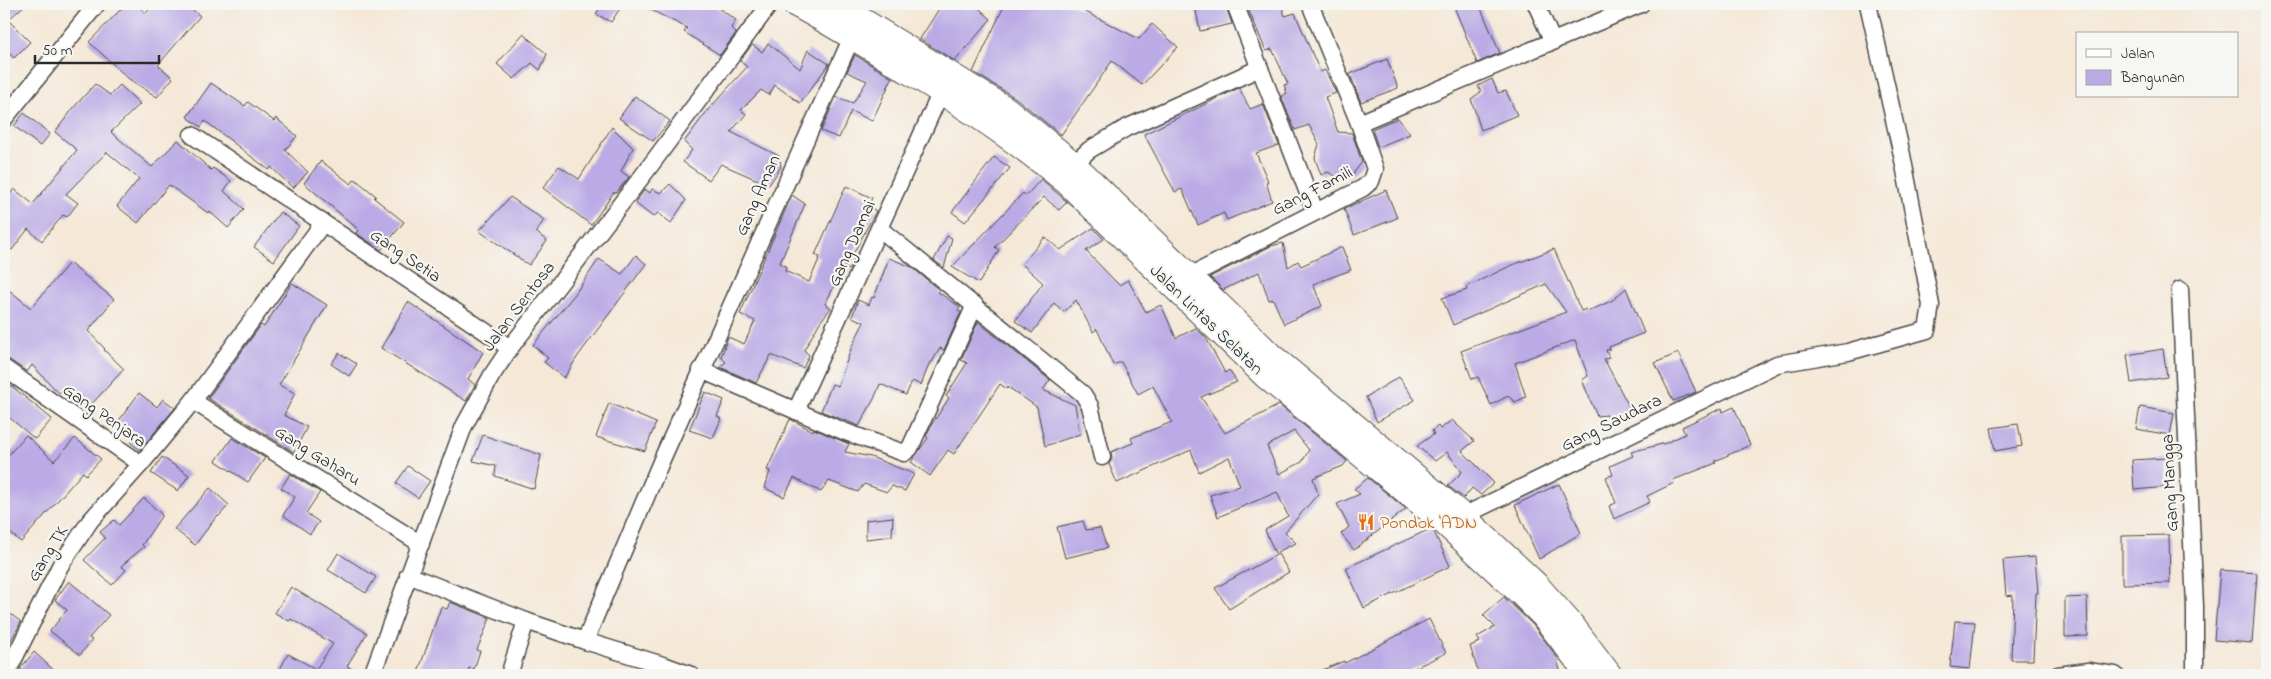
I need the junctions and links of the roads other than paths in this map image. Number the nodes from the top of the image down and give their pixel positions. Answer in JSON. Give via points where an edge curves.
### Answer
{"nodes":[{"id":1,"x":97,"y":4,"type":"edge"},
{"id":2,"x":770,"y":4,"type":"edge"},
{"id":3,"x":794,"y":4,"type":"edge"},
{"id":4,"x":838,"y":4,"type":"edge"},
{"id":5,"x":1235,"y":4,"type":"edge"},
{"id":6,"x":1536,"y":4,"type":"edge"},
{"id":7,"x":1641,"y":4,"type":"edge"},
{"id":8,"x":1868,"y":4,"type":"edge"},
{"id":9,"x":1312,"y":8,"type":"edge"},
{"id":10,"x":852,"y":37,"type":"junction"},
{"id":11,"x":1553,"y":42,"type":"junction"},
{"id":12,"x":1260,"y":68,"type":"junction"},
{"id":13,"x":941,"y":92,"type":"junction"},
{"id":14,"x":4,"y":119,"type":"edge"},
{"id":15,"x":1359,"y":123,"type":"junction"},
{"id":16,"x":192,"y":135,"type":"dead end"},
{"id":17,"x":1074,"y":164,"type":"junction"},
{"id":18,"x":1315,"y":211,"type":"junction"},
{"id":19,"x":323,"y":224,"type":"junction"},
{"id":20,"x":880,"y":229,"type":"junction"},
{"id":21,"x":1190,"y":276,"type":"junction"},
{"id":22,"x":2180,"y":290,"type":"dead end"},
{"id":23,"x":975,"y":305,"type":"junction"},
{"id":24,"x":510,"y":348,"type":"junction"},
{"id":25,"x":4,"y":368,"type":"edge"},
{"id":26,"x":702,"y":370,"type":"junction"},
{"id":27,"x":193,"y":401,"type":"junction"},
{"id":28,"x":796,"y":411,"type":"junction"},
{"id":29,"x":1329,"y":417,"type":"junction"},
{"id":30,"x":1102,"y":457,"type":"dead end"},
{"id":31,"x":141,"y":464,"type":"junction"},
{"id":32,"x":1463,"y":516,"type":"junction"},
{"id":33,"x":421,"y":544,"type":"junction"},
{"id":34,"x":408,"y":575,"type":"junction"},
{"id":35,"x":526,"y":621,"type":"junction"},
{"id":36,"x":585,"y":641,"type":"junction"},
{"id":37,"x":6,"y":675,"type":"edge"},
{"id":38,"x":372,"y":675,"type":"edge"},
{"id":39,"x":509,"y":675,"type":"edge"},
{"id":40,"x":691,"y":675,"type":"edge"},
{"id":41,"x":1588,"y":675,"type":"edge"},
{"id":42,"x":1610,"y":675,"type":"edge"},
{"id":43,"x":2058,"y":675,"type":"edge"},
{"id":44,"x":2115,"y":675,"type":"edge"},
{"id":45,"x":2195,"y":675,"type":"edge"}],
"edges":[{"from":1,"to":14,"type":"street"},
{"from":2,"to":24,"type":"street","name":"Jalan Sentosa"},
{"from":3,"to":10,"type":"highway","name":"Jalan Lintas Selatan"},
{"from":4,"to":17,"type":"highway","name":"Jalan Lintas Selatan","via":[[1007,109]]},
{"from":5,"to":12,"type":"street"},
{"from":6,"to":11,"type":"street"},
{"from":7,"to":11,"type":"street"},
{"from":8,"to":32,"type":"street","name":"Gang Saudara","via":[[1931,305],[1927,330],[1848,352],[1777,364]]},
{"from":9,"to":15,"type":"street","name":"Gang Famili"},
{"from":10,"to":13,"type":"highway","name":"Jalan Lintas Selatan"},
{"from":10,"to":26,"type":"street","name":"Gang Aman"},
{"from":11,"to":15,"type":"street"},
{"from":12,"to":17,"type":"street","via":[[1126,128],[1089,150]]},
{"from":12,"to":18,"type":"street"},
{"from":13,"to":20,"type":"street","name":"Gang Damai"},
{"from":13,"to":29,"type":"highway","name":"Jalan Lintas Selatan","via":[[999,130],[1066,182],[1266,376]]},
{"from":15,"to":18,"type":"street","name":"Gang Famili","via":[[1375,169],[1371,181]]},
{"from":16,"to":19,"type":"street","name":"Gang Setia"},
{"from":17,"to":21,"type":"highway","name":"Jalan Lintas Selatan"},
{"from":18,"to":21,"type":"street","name":"Gang Famili"},
{"from":19,"to":24,"type":"street","name":"Gang Setia"},
{"from":19,"to":27,"type":"street","name":"Gang Penjara"},
{"from":20,"to":23,"type":"street"},
{"from":20,"to":28,"type":"street","name":"Gang Damai"},
{"from":21,"to":29,"type":"highway","name":"Jalan Lintas Selatan"},
{"from":22,"to":45,"type":"street","name":"Gang Mangga","via":[[2195,606]]},
{"from":23,"to":28,"type":"street","via":[[904,453]]},
{"from":23,"to":30,"type":"street","via":[[1083,394],[1090,406]]},
{"from":24,"to":33,"type":"street","name":"Jalan Sentosa","via":[[464,426]]},
{"from":25,"to":31,"type":"street","name":"Gang Penjara"},
{"from":26,"to":28,"type":"street"},
{"from":26,"to":36,"type":"street","name":"Gang Aman"},
{"from":27,"to":31,"type":"street","name":"Gang Penjara"},
{"from":27,"to":33,"type":"street","name":"Gang Gaharu"},
{"from":29,"to":32,"type":"highway","name":"Jalan Lintas Selatan"},
{"from":29,"to":41,"type":"highway","name":"Jalan Lintas Selatan","via":[[1522,595],[1543,616]]},
{"from":31,"to":37,"type":"street","name":"Gang TK","via":[[90,521],[60,566]]},
{"from":32,"to":42,"type":"highway","name":"Jalan Lintas Selatan","via":[[1536,584]]},
{"from":33,"to":34,"type":"street","name":"Jalan Sentosa"},
{"from":34,"to":35,"type":"street"},
{"from":34,"to":38,"type":"street","name":"Jalan Sentosa"},
{"from":35,"to":36,"type":"street"},
{"from":35,"to":39,"type":"street"},
{"from":36,"to":40,"type":"street"},
{"from":43,"to":44,"type":"street","via":[[2088,671]]}]}
